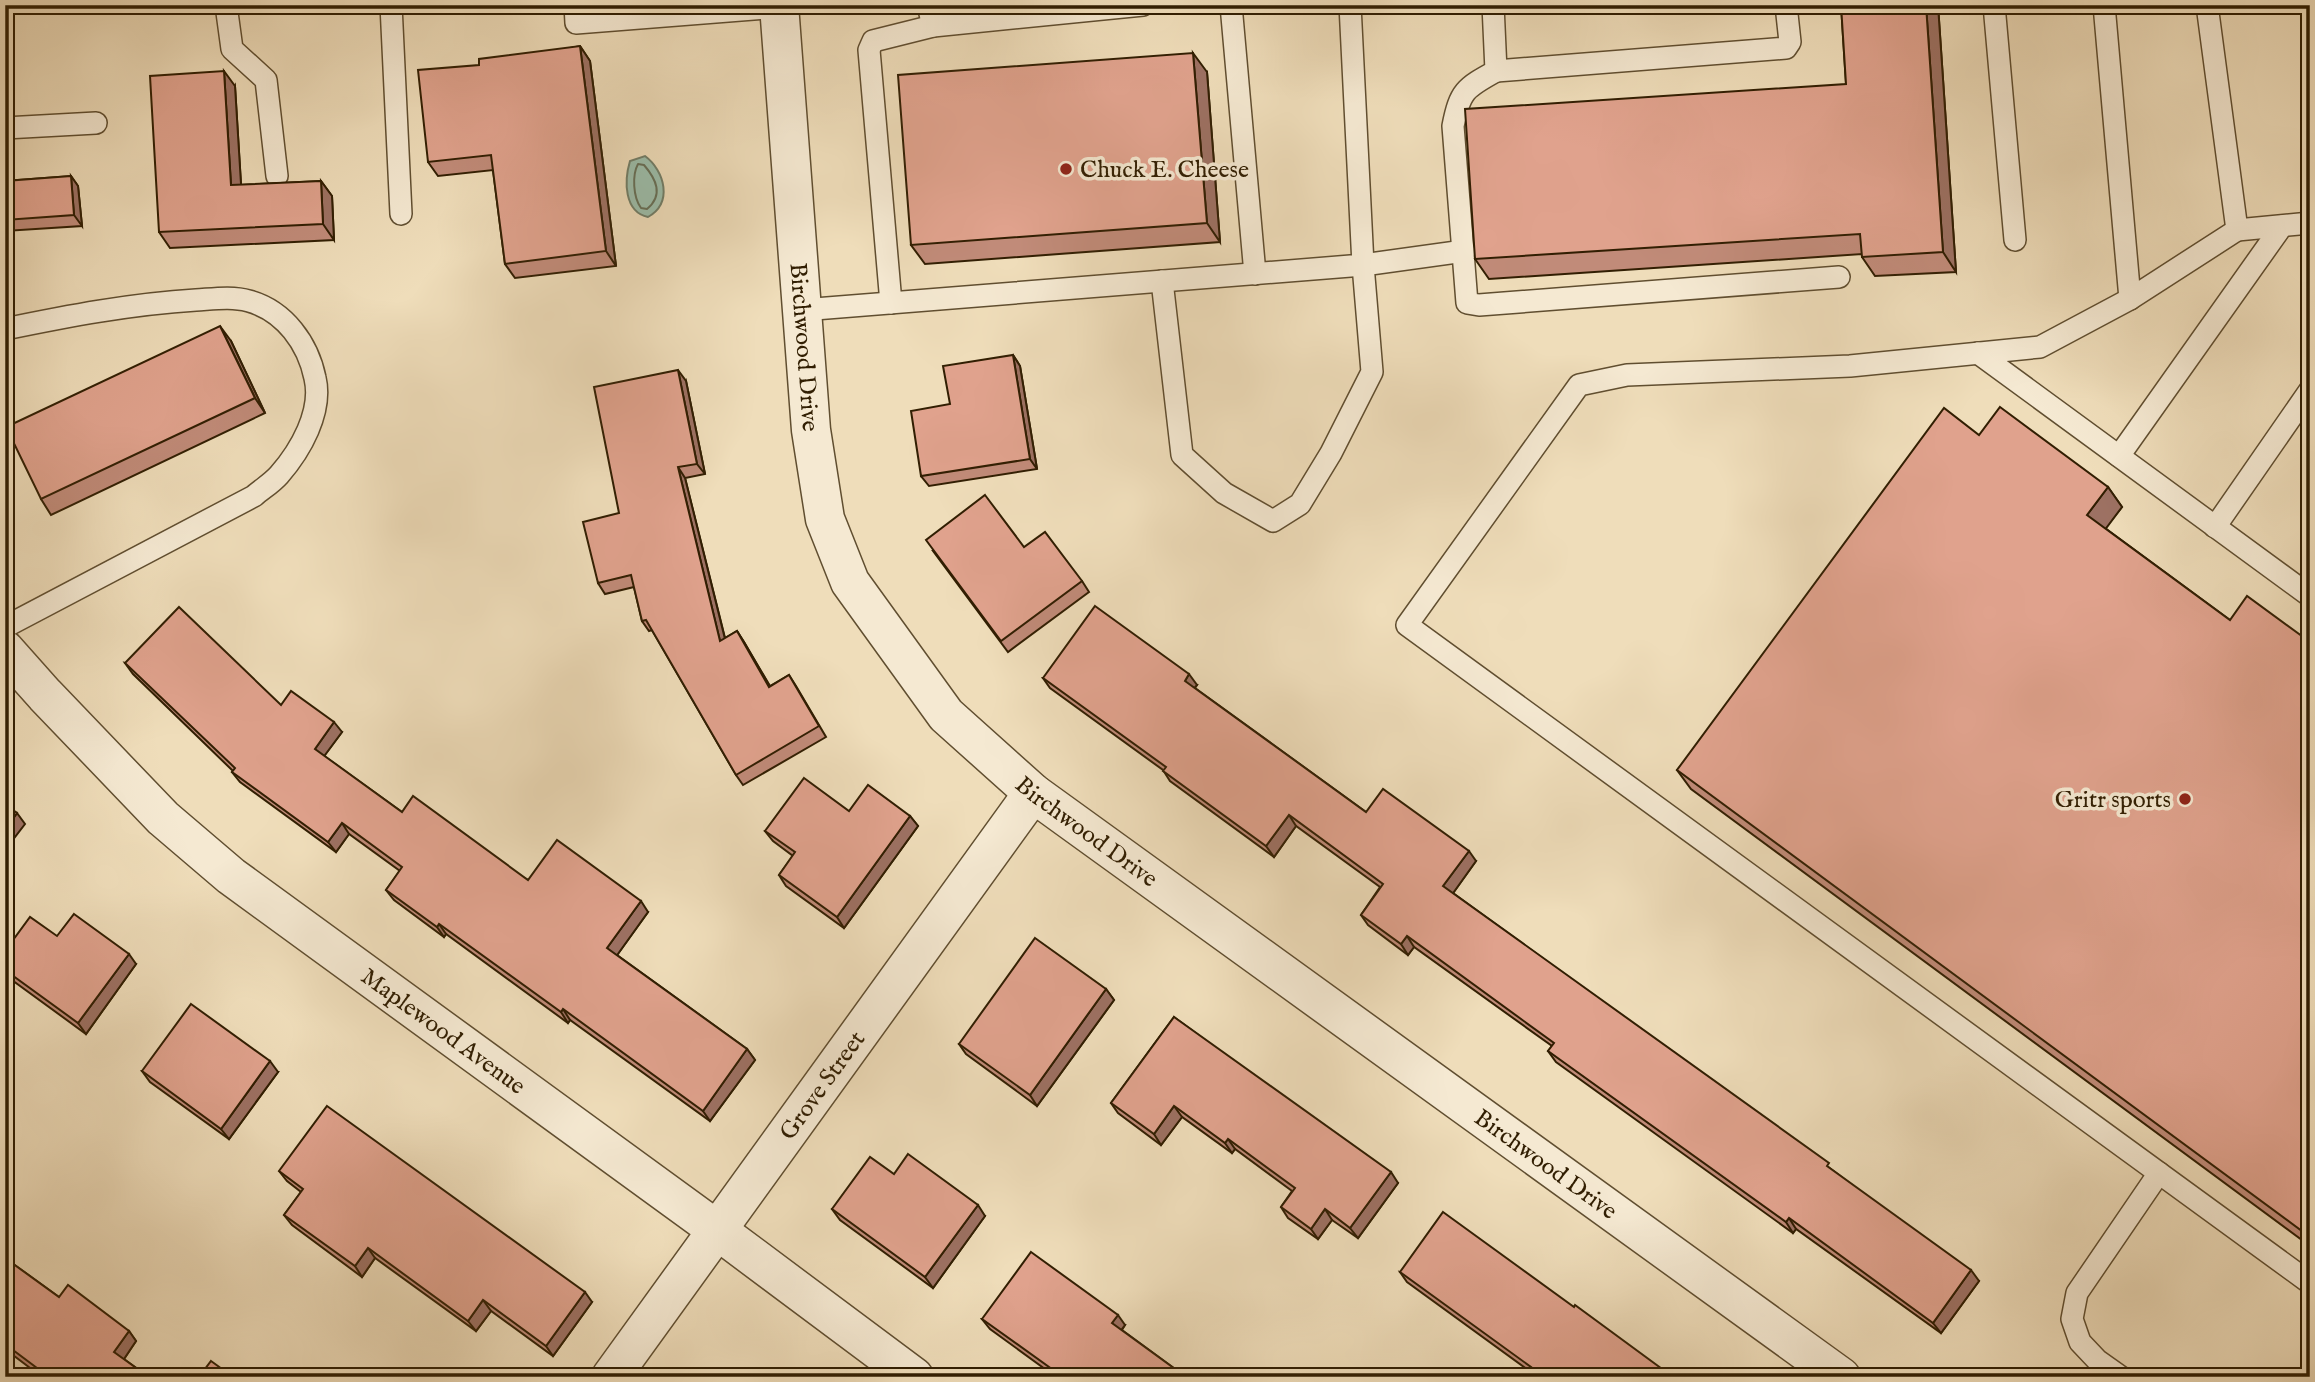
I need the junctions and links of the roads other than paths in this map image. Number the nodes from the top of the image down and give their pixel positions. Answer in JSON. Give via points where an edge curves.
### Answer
{"nodes":[{"id":1,"x":226,"y":5,"type":"edge"},
{"id":2,"x":391,"y":5,"type":"edge"},
{"id":3,"x":575,"y":5,"type":"edge"},
{"id":4,"x":1143,"y":5,"type":"edge"},
{"id":5,"x":1231,"y":5,"type":"edge"},
{"id":6,"x":1350,"y":5,"type":"edge"},
{"id":7,"x":1493,"y":5,"type":"edge"},
{"id":8,"x":1786,"y":5,"type":"edge"},
{"id":9,"x":1994,"y":5,"type":"edge"},
{"id":10,"x":2104,"y":5,"type":"edge"},
{"id":11,"x":2207,"y":5,"type":"edge"},
{"id":12,"x":779,"y":6,"type":"edge"},
{"id":13,"x":930,"y":16,"type":"edge"},
{"id":14,"x":1496,"y":71,"type":"junction"},
{"id":15,"x":96,"y":123,"type":"dead end"},
{"id":16,"x":5,"y":128,"type":"edge"},
{"id":17,"x":277,"y":176,"type":"dead end"},
{"id":18,"x":401,"y":214,"type":"dead end"},
{"id":19,"x":2310,"y":223,"type":"edge"},
{"id":20,"x":2282,"y":226,"type":"junction"},
{"id":21,"x":2236,"y":230,"type":"junction"},
{"id":22,"x":2015,"y":240,"type":"dead end"},
{"id":23,"x":1464,"y":251,"type":"junction"},
{"id":24,"x":1363,"y":265,"type":"junction"},
{"id":25,"x":1255,"y":274,"type":"junction"},
{"id":26,"x":1839,"y":277,"type":"dead end"},
{"id":27,"x":1162,"y":281,"type":"junction"},
{"id":28,"x":2130,"y":299,"type":"junction"},
{"id":29,"x":891,"y":303,"type":"junction"},
{"id":30,"x":802,"y":310,"type":"junction"},
{"id":31,"x":5,"y":329,"type":"edge"},
{"id":32,"x":1978,"y":353,"type":"junction"},
{"id":33,"x":2310,"y":390,"type":"edge"},
{"id":34,"x":2119,"y":456,"type":"junction"},
{"id":35,"x":2215,"y":527,"type":"junction"},
{"id":36,"x":2310,"y":596,"type":"edge"},
{"id":37,"x":5,"y":627,"type":"edge"},
{"id":38,"x":5,"y":650,"type":"edge"},
{"id":39,"x":1033,"y":793,"type":"junction"},
{"id":40,"x":2159,"y":1172,"type":"junction"},
{"id":41,"x":717,"y":1230,"type":"junction"},
{"id":42,"x":2310,"y":1283,"type":"edge"},
{"id":43,"x":611,"y":1377,"type":"edge"},
{"id":44,"x":914,"y":1377,"type":"edge"},
{"id":45,"x":1841,"y":1377,"type":"edge"},
{"id":46,"x":2121,"y":1377,"type":"edge"}],
"edges":[{"from":1,"to":17,"type":"lane","via":[[232,49],[266,80]]},
{"from":2,"to":18,"type":"lane"},
{"from":3,"to":12,"type":"lane","via":[[576,23]]},
{"from":4,"to":13,"type":"lane"},
{"from":5,"to":25,"type":"lane"},
{"from":6,"to":24,"type":"lane"},
{"from":7,"to":14,"type":"lane"},
{"from":8,"to":14,"type":"lane","via":[[1790,42],[1786,48]]},
{"from":9,"to":22,"type":"lane"},
{"from":10,"to":28,"type":"lane"},
{"from":11,"to":21,"type":"lane"},
{"from":12,"to":30,"type":"street","name":"Birchwood Drive"},
{"from":13,"to":29,"type":"lane","via":[[873,41],[869,50]]},
{"from":14,"to":23,"type":"lane","via":[[1472,84],[1458,100],[1452,126]]},
{"from":15,"to":16,"type":"lane"},
{"from":19,"to":20,"type":"lane"},
{"from":20,"to":21,"type":"lane"},
{"from":20,"to":34,"type":"lane"},
{"from":21,"to":28,"type":"lane"},
{"from":23,"to":24,"type":"lane"},
{"from":23,"to":26,"type":"lane","via":[[1467,303],[1479,305]]},
{"from":24,"to":25,"type":"lane"},
{"from":24,"to":27,"type":"lane","via":[[1372,372],[1300,504],[1273,521],[1224,492],[1182,455]]},
{"from":25,"to":27,"type":"lane"},
{"from":27,"to":29,"type":"lane"},
{"from":28,"to":32,"type":"lane","via":[[2040,346]]},
{"from":29,"to":30,"type":"lane"},
{"from":30,"to":39,"type":"street","name":"Birchwood Drive","via":[[811,430],[825,519],[850,582],[946,715]]},
{"from":31,"to":37,"type":"lane","via":[[73,314],[173,302],[250,301],[274,313],[296,333],[312,361],[317,383],[313,417],[299,447],[278,476],[254,496]]},
{"from":32,"to":34,"type":"lane"},
{"from":32,"to":40,"type":"lane","via":[[1850,366],[1627,375],[1579,385],[1407,625]]},
{"from":33,"to":35,"type":"lane"},
{"from":34,"to":35,"type":"lane"},
{"from":35,"to":36,"type":"lane"},
{"from":38,"to":41,"type":"street","name":"Maplewood Avenue","via":[[163,818],[231,876]]},
{"from":39,"to":41,"type":"street","name":"Grove Street"},
{"from":39,"to":45,"type":"street","name":"Birchwood Drive"},
{"from":40,"to":42,"type":"lane"},
{"from":40,"to":46,"type":"lane","via":[[2077,1293],[2073,1319],[2080,1342]]},
{"from":41,"to":43,"type":"street","name":"Grove Street"},
{"from":41,"to":44,"type":"street","name":"Maplewood Avenue"}]}
